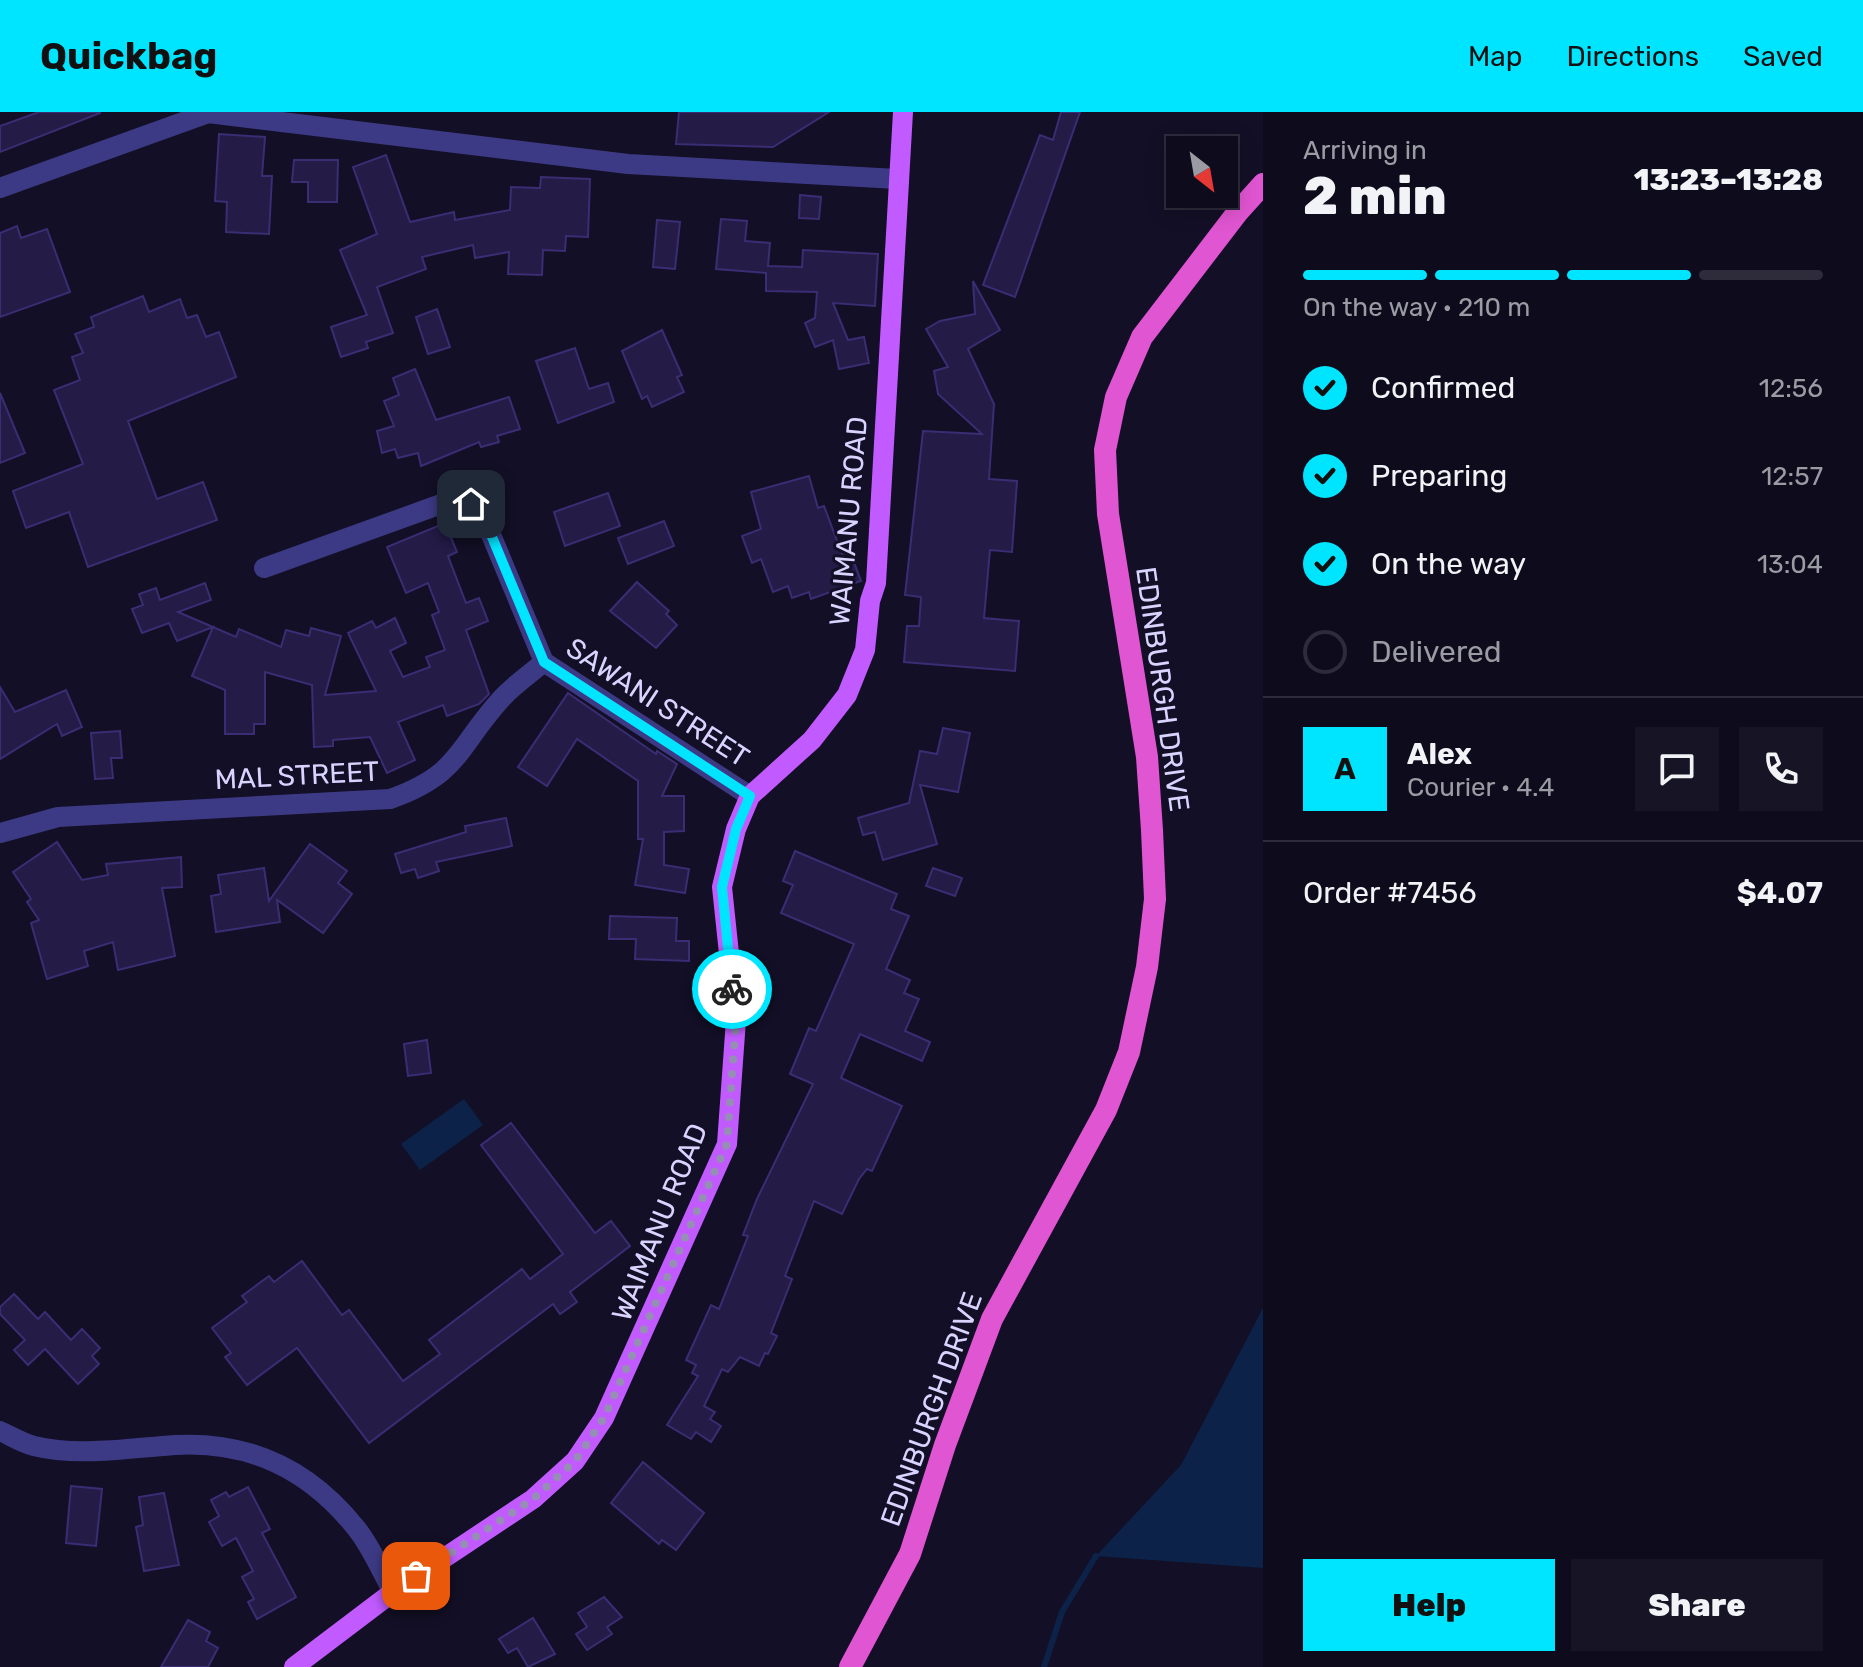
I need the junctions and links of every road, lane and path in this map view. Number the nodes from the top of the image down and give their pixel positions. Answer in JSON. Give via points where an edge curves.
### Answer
{"nodes":[{"id":1,"x":903,"y":112,"type":"edge"},
{"id":2,"x":897,"y":179,"type":"junction"},
{"id":3,"x":1263,"y":184,"type":"edge"},
{"id":4,"x":0,"y":188,"type":"edge"},
{"id":5,"x":264,"y":568,"type":"dead end"},
{"id":6,"x":544,"y":662,"type":"junction"},
{"id":7,"x":750,"y":796,"type":"junction"},
{"id":8,"x":0,"y":833,"type":"edge"},
{"id":9,"x":0,"y":1431,"type":"edge"},
{"id":10,"x":393,"y":1592,"type":"junction"},
{"id":11,"x":294,"y":1667,"type":"edge"},
{"id":12,"x":850,"y":1667,"type":"edge"}],
"edges":[{"from":1,"to":2,"type":"main road","name":"WAIMANU ROAD"},
{"from":2,"to":4,"type":"street","via":[[628,164],[208,113]]},
{"from":2,"to":7,"type":"main road","name":"WAIMANU ROAD","via":[[876,583],[865,650],[847,695],[812,740]]},
{"from":3,"to":12,"type":"highway","name":"EDINBURGH DRIVE","via":[[1142,337],[1116,397],[1105,450],[1108,514],[1147,757],[1153,844],[1152,926],[1129,1052],[1106,1110],[992,1319],[910,1554]]},
{"from":5,"to":6,"type":"street","name":"SAWANI STREET","via":[[455,499],[482,513]]},
{"from":6,"to":7,"type":"street","name":"SAWANI STREET"},
{"from":6,"to":8,"type":"street","name":"MAL STREET","via":[[502,699],[458,759],[438,777],[390,799],[58,817]]},
{"from":7,"to":10,"type":"main road","name":"WAIMANU ROAD","via":[[722,887],[736,1020],[727,1144],[629,1368],[597,1432],[575,1461],[533,1499]]},
{"from":9,"to":10,"type":"street","via":[[34,1446],[234,1447],[272,1458],[357,1529]]},
{"from":10,"to":11,"type":"main road","name":"WAIMANU ROAD"}]}
